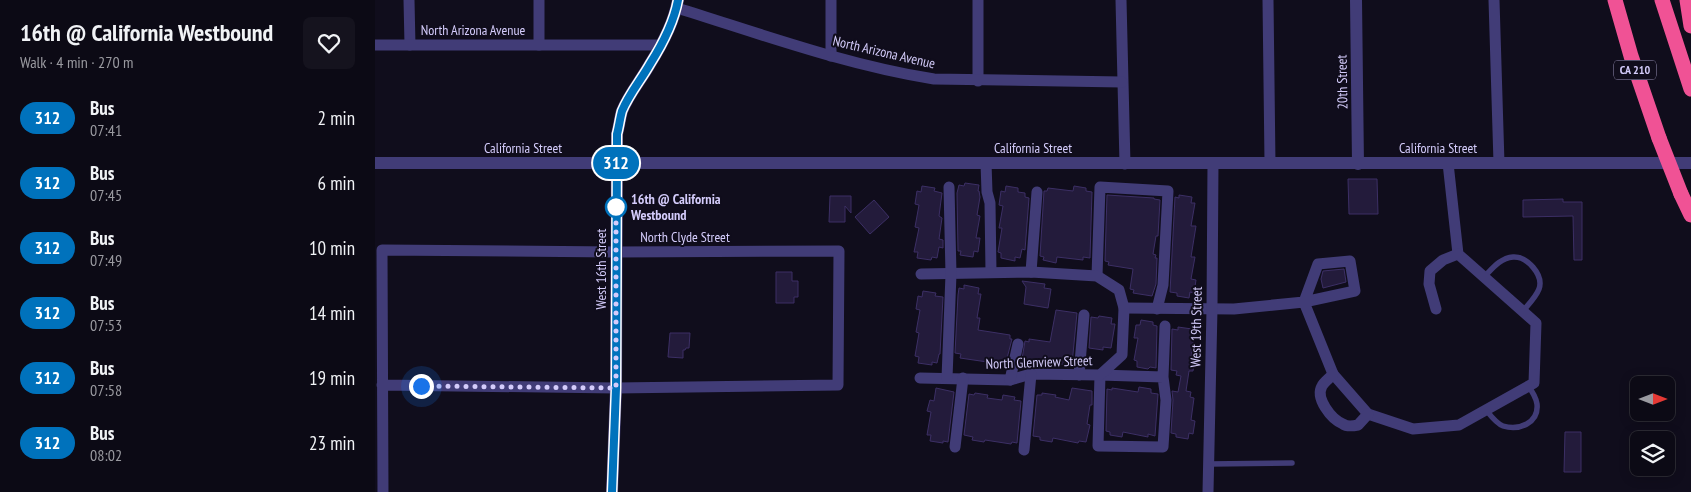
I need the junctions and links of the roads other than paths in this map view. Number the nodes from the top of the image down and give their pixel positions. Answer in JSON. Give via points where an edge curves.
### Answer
{"nodes":[{"id":1,"x":409,"y":0,"type":"edge"},
{"id":2,"x":539,"y":0,"type":"edge"},
{"id":3,"x":831,"y":0,"type":"edge"},
{"id":4,"x":978,"y":0,"type":"edge"},
{"id":5,"x":1121,"y":0,"type":"edge"},
{"id":6,"x":1268,"y":0,"type":"edge"},
{"id":7,"x":1356,"y":0,"type":"edge"},
{"id":8,"x":1494,"y":0,"type":"edge"},
{"id":9,"x":1615,"y":0,"type":"edge"},
{"id":10,"x":1662,"y":0,"type":"edge"},
{"id":11,"x":1687,"y":0,"type":"edge"},
{"id":12,"x":677,"y":4,"type":"edge"},
{"id":13,"x":1691,"y":26,"type":"edge"},
{"id":14,"x":375,"y":45,"type":"edge"},
{"id":15,"x":410,"y":45,"type":"junction"},
{"id":16,"x":539,"y":45,"type":"junction"},
{"id":17,"x":661,"y":45,"type":"junction"},
{"id":18,"x":831,"y":56,"type":"junction"},
{"id":19,"x":978,"y":81,"type":"junction"},
{"id":20,"x":1122,"y":82,"type":"junction"},
{"id":21,"x":1691,"y":88,"type":"edge"},
{"id":22,"x":375,"y":163,"type":"edge"},
{"id":23,"x":616,"y":163,"type":"junction"},
{"id":24,"x":986,"y":163,"type":"junction"},
{"id":25,"x":1213,"y":163,"type":"junction"},
{"id":26,"x":1270,"y":163,"type":"junction"},
{"id":27,"x":1447,"y":163,"type":"junction"},
{"id":28,"x":1499,"y":163,"type":"junction"},
{"id":29,"x":1691,"y":163,"type":"edge"},
{"id":30,"x":1125,"y":164,"type":"junction"},
{"id":31,"x":1358,"y":164,"type":"junction"},
{"id":32,"x":949,"y":187,"type":"dead end"},
{"id":33,"x":1037,"y":192,"type":"dead end"},
{"id":34,"x":1691,"y":215,"type":"edge"},
{"id":35,"x":616,"y":252,"type":"junction"},
{"id":36,"x":1458,"y":254,"type":"junction"},
{"id":37,"x":991,"y":272,"type":"junction"},
{"id":38,"x":1031,"y":272,"type":"junction"},
{"id":39,"x":921,"y":274,"type":"dead end"},
{"id":40,"x":951,"y":274,"type":"junction"},
{"id":41,"x":1097,"y":276,"type":"junction"},
{"id":42,"x":1484,"y":277,"type":"junction"},
{"id":43,"x":1304,"y":302,"type":"junction"},
{"id":44,"x":1124,"y":308,"type":"junction"},
{"id":45,"x":1157,"y":309,"type":"junction"},
{"id":46,"x":1212,"y":309,"type":"junction"},
{"id":47,"x":1436,"y":309,"type":"dead end"},
{"id":48,"x":1523,"y":311,"type":"junction"},
{"id":49,"x":1084,"y":315,"type":"dead end"},
{"id":50,"x":1165,"y":326,"type":"dead end"},
{"id":51,"x":1017,"y":344,"type":"dead end"},
{"id":52,"x":1031,"y":374,"type":"junction"},
{"id":53,"x":1079,"y":374,"type":"junction"},
{"id":54,"x":1333,"y":374,"type":"junction"},
{"id":55,"x":1100,"y":375,"type":"junction"},
{"id":56,"x":1163,"y":377,"type":"junction"},
{"id":57,"x":920,"y":378,"type":"dead end"},
{"id":58,"x":947,"y":378,"type":"junction"},
{"id":59,"x":963,"y":378,"type":"junction"},
{"id":60,"x":1010,"y":380,"type":"junction"},
{"id":61,"x":382,"y":385,"type":"junction"},
{"id":62,"x":1528,"y":386,"type":"junction"},
{"id":63,"x":616,"y":388,"type":"junction"},
{"id":64,"x":1485,"y":410,"type":"junction"},
{"id":65,"x":1368,"y":414,"type":"junction"},
{"id":66,"x":955,"y":447,"type":"dead end"},
{"id":67,"x":1024,"y":450,"type":"dead end"},
{"id":68,"x":1292,"y":463,"type":"dead end"},
{"id":69,"x":1209,"y":464,"type":"junction"},
{"id":70,"x":383,"y":492,"type":"edge"},
{"id":71,"x":612,"y":492,"type":"edge"},
{"id":72,"x":1208,"y":492,"type":"edge"}],
"edges":[{"from":1,"to":15,"type":"street"},
{"from":2,"to":16,"type":"street"},
{"from":3,"to":18,"type":"street"},
{"from":4,"to":19,"type":"street"},
{"from":5,"to":20,"type":"street"},
{"from":6,"to":26,"type":"street"},
{"from":7,"to":31,"type":"street","name":"20th Street"},
{"from":8,"to":28,"type":"street"},
{"from":9,"to":34,"type":"highway","number":"CA 210","bridge":true,"via":[[1659,138]]},
{"from":10,"to":21,"type":"highway"},
{"from":11,"to":13,"type":"highway"},
{"from":12,"to":17,"type":"street","name":"West 16th Street"},
{"from":12,"to":18,"type":"street","name":"North Arizona Avenue"},
{"from":14,"to":15,"type":"street","name":"North Arizona Avenue"},
{"from":15,"to":16,"type":"street","name":"North Arizona Avenue"},
{"from":16,"to":17,"type":"street","name":"North Arizona Avenue"},
{"from":17,"to":23,"type":"street","name":"West 16th Street","via":[[622,112]]},
{"from":18,"to":19,"type":"street","name":"North Arizona Avenue","via":[[915,76]]},
{"from":19,"to":20,"type":"street","name":"North Arizona Avenue"},
{"from":20,"to":30,"type":"street"},
{"from":22,"to":23,"type":"street","name":"California Street"},
{"from":23,"to":24,"type":"street","name":"California Street"},
{"from":23,"to":35,"type":"street","name":"West 16th Street"},
{"from":24,"to":30,"type":"street","name":"California Street"},
{"from":24,"to":37,"type":"street","via":[[987,192],[991,203]]},
{"from":25,"to":26,"type":"street","name":"California Street"},
{"from":25,"to":30,"type":"street","name":"California Street"},
{"from":25,"to":46,"type":"street","name":"West 19th Street"},
{"from":26,"to":31,"type":"street","name":"California Street"},
{"from":27,"to":28,"type":"street","name":"California Street"},
{"from":27,"to":31,"type":"street","name":"California Street"},
{"from":27,"to":36,"type":"street"},
{"from":28,"to":29,"type":"street","name":"California Street"},
{"from":32,"to":40,"type":"street"},
{"from":33,"to":38,"type":"street"},
{"from":35,"to":61,"type":"street","name":"North Clyde Street","via":[[382,250]]},
{"from":35,"to":63,"type":"street","name":"West 16th Street"},
{"from":35,"to":63,"type":"street","name":"North Clyde Street","via":[[839,251],[837,385]]},
{"from":36,"to":42,"type":"street"},
{"from":36,"to":47,"type":"street","via":[[1443,260],[1430,271],[1429,284]]},
{"from":37,"to":38,"type":"street"},
{"from":37,"to":40,"type":"street"},
{"from":38,"to":41,"type":"street"},
{"from":39,"to":40,"type":"street"},
{"from":40,"to":58,"type":"street"},
{"from":41,"to":44,"type":"street","name":"North Glenview Street","via":[[1119,290]]},
{"from":41,"to":45,"type":"street","via":[[1100,188],[1168,191],[1163,285]]},
{"from":42,"to":48,"type":"street"},
{"from":42,"to":48,"type":"lane","via":[[1497,264],[1513,257],[1523,259],[1535,269],[1540,278],[1540,288]]},
{"from":43,"to":43,"type":"street","via":[[1355,291],[1351,261],[1318,264]]},
{"from":43,"to":46,"type":"street"},
{"from":43,"to":54,"type":"street"},
{"from":44,"to":45,"type":"street"},
{"from":44,"to":55,"type":"street","name":"North Glenview Street","via":[[1122,355]]},
{"from":45,"to":46,"type":"street"},
{"from":46,"to":69,"type":"street","name":"West 19th Street"},
{"from":48,"to":62,"type":"street","via":[[1536,323],[1534,382]]},
{"from":49,"to":53,"type":"street"},
{"from":50,"to":56,"type":"street"},
{"from":51,"to":60,"type":"street"},
{"from":52,"to":53,"type":"street","name":"North Glenview Street"},
{"from":52,"to":60,"type":"street","name":"North Glenview Street"},
{"from":52,"to":67,"type":"street"},
{"from":53,"to":55,"type":"street","name":"North Glenview Street"},
{"from":54,"to":65,"type":"street"},
{"from":54,"to":65,"type":"street","via":[[1322,385],[1319,395],[1322,404],[1341,424],[1348,426],[1358,425]]},
{"from":55,"to":56,"type":"street"},
{"from":55,"to":56,"type":"street","via":[[1098,446],[1163,447],[1166,400]]},
{"from":57,"to":58,"type":"street","name":"North Glenview Street"},
{"from":58,"to":59,"type":"street","name":"North Glenview Street"},
{"from":59,"to":60,"type":"street","name":"North Glenview Street"},
{"from":59,"to":66,"type":"street"},
{"from":61,"to":63,"type":"street"},
{"from":61,"to":70,"type":"street"},
{"from":62,"to":64,"type":"street"},
{"from":62,"to":64,"type":"lane","via":[[1537,406],[1535,416],[1527,425],[1517,428],[1501,426]]},
{"from":63,"to":71,"type":"street","name":"West 16th Street"},
{"from":64,"to":65,"type":"street","via":[[1459,425],[1413,429]]},
{"from":68,"to":69,"type":"lane"},
{"from":69,"to":72,"type":"street","name":"West 19th Street"}]}
